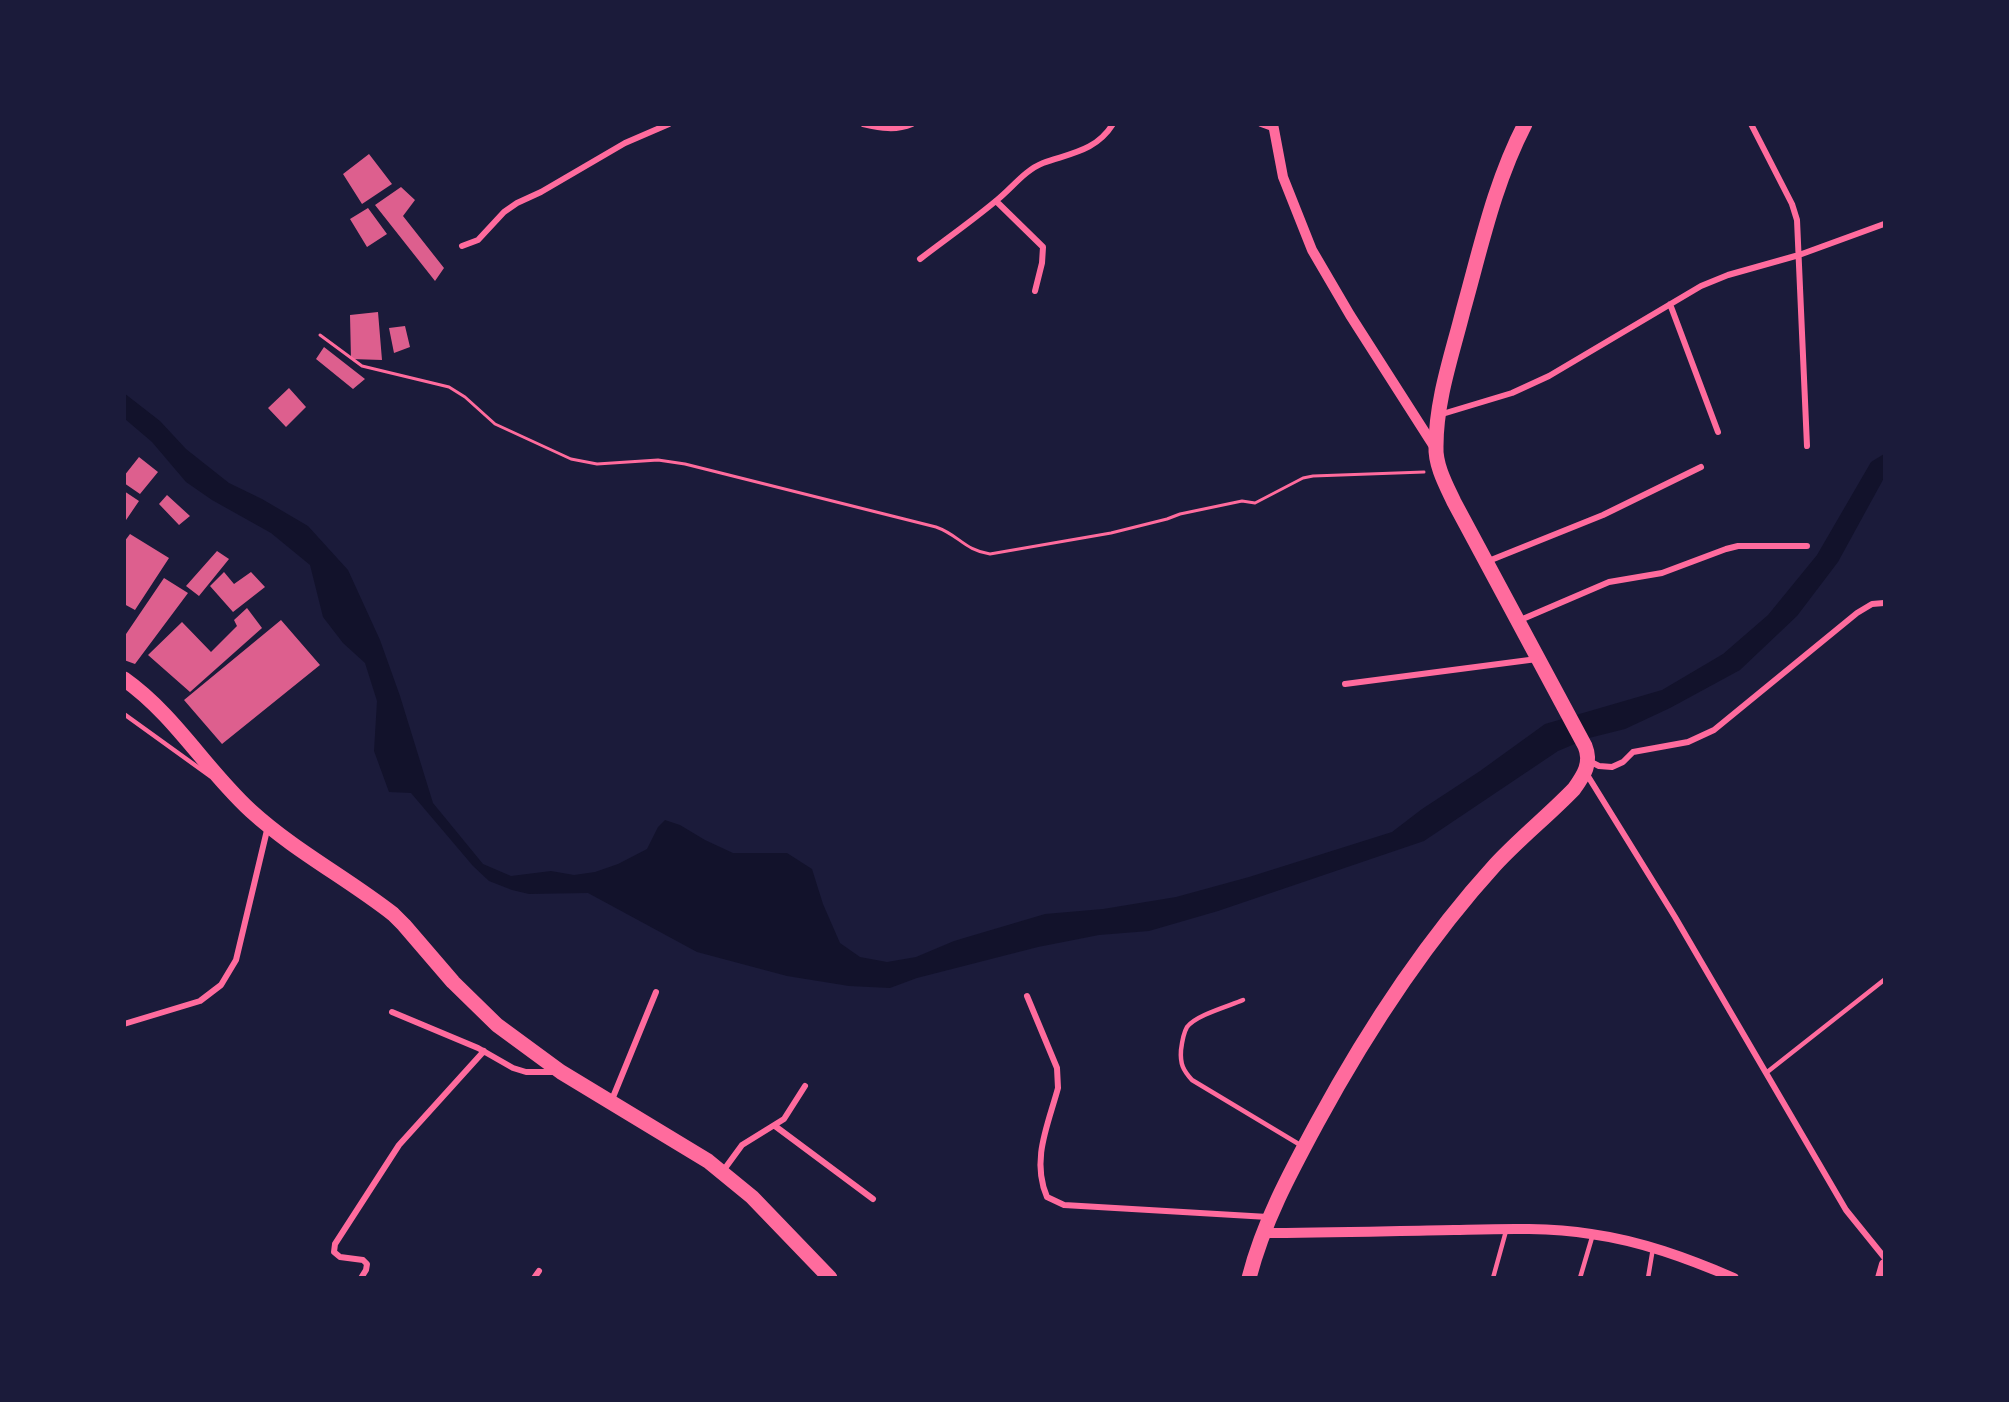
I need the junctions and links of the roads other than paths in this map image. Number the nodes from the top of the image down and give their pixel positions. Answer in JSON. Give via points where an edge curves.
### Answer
{"nodes":[{"id":1,"x":669,"y":124,"type":"edge"},
{"id":2,"x":863,"y":124,"type":"edge"},
{"id":3,"x":912,"y":124,"type":"edge"},
{"id":4,"x":1113,"y":124,"type":"edge"},
{"id":5,"x":1261,"y":124,"type":"edge"},
{"id":6,"x":1526,"y":124,"type":"edge"},
{"id":7,"x":1751,"y":124,"type":"edge"},
{"id":8,"x":1273,"y":126,"type":"edge"},
{"id":9,"x":996,"y":201,"type":"junction"},
{"id":10,"x":1884,"y":224,"type":"edge"},
{"id":11,"x":462,"y":246,"type":"dead end"},
{"id":12,"x":1799,"y":255,"type":"junction"},
{"id":13,"x":920,"y":259,"type":"dead end"},
{"id":14,"x":1035,"y":291,"type":"dead end"},
{"id":15,"x":1670,"y":304,"type":"junction"},
{"id":16,"x":1439,"y":415,"type":"junction"},
{"id":17,"x":1718,"y":432,"type":"dead end"},
{"id":18,"x":1807,"y":446,"type":"dead end"},
{"id":19,"x":1435,"y":448,"type":"junction"},
{"id":20,"x":1701,"y":466,"type":"dead end"},
{"id":21,"x":1807,"y":546,"type":"dead end"},
{"id":22,"x":1486,"y":562,"type":"junction"},
{"id":23,"x":1884,"y":603,"type":"edge"},
{"id":24,"x":1517,"y":621,"type":"junction"},
{"id":25,"x":1538,"y":659,"type":"junction"},
{"id":26,"x":124,"y":679,"type":"edge"},
{"id":27,"x":1345,"y":684,"type":"dead end"},
{"id":28,"x":124,"y":714,"type":"edge"},
{"id":29,"x":1586,"y":760,"type":"junction"},
{"id":30,"x":228,"y":789,"type":"junction"},
{"id":31,"x":268,"y":825,"type":"junction"},
{"id":32,"x":1884,"y":980,"type":"edge"},
{"id":33,"x":656,"y":992,"type":"dead end"},
{"id":34,"x":1027,"y":996,"type":"dead end"},
{"id":35,"x":1243,"y":1000,"type":"dead end"},
{"id":36,"x":392,"y":1012,"type":"dead end"},
{"id":37,"x":124,"y":1024,"type":"edge"},
{"id":38,"x":484,"y":1051,"type":"junction"},
{"id":39,"x":561,"y":1072,"type":"junction"},
{"id":40,"x":1766,"y":1072,"type":"junction"},
{"id":41,"x":805,"y":1086,"type":"dead end"},
{"id":42,"x":611,"y":1102,"type":"junction"},
{"id":43,"x":775,"y":1126,"type":"junction"},
{"id":44,"x":1304,"y":1147,"type":"junction"},
{"id":45,"x":722,"y":1172,"type":"junction"},
{"id":46,"x":873,"y":1199,"type":"dead end"},
{"id":47,"x":1269,"y":1217,"type":"junction"},
{"id":48,"x":1506,"y":1229,"type":"junction"},
{"id":49,"x":1262,"y":1233,"type":"junction"},
{"id":50,"x":1593,"y":1234,"type":"junction"},
{"id":51,"x":1653,"y":1247,"type":"junction"},
{"id":52,"x":1884,"y":1257,"type":"edge"},
{"id":53,"x":1884,"y":1264,"type":"edge"},
{"id":54,"x":539,"y":1271,"type":"dead end"},
{"id":55,"x":361,"y":1278,"type":"edge"},
{"id":56,"x":534,"y":1278,"type":"edge"},
{"id":57,"x":830,"y":1278,"type":"edge"},
{"id":58,"x":1249,"y":1278,"type":"edge"},
{"id":59,"x":1493,"y":1278,"type":"edge"},
{"id":60,"x":1580,"y":1278,"type":"edge"},
{"id":61,"x":1648,"y":1278,"type":"edge"},
{"id":62,"x":1734,"y":1278,"type":"edge"},
{"id":63,"x":1880,"y":1278,"type":"edge"}],
"edges":[{"from":1,"to":11,"type":"street","via":[[625,143],[517,203],[478,240]]},
{"from":2,"to":3,"type":"street","via":[[884,129]]},
{"from":4,"to":9,"type":"street","via":[[1086,150],[1028,171]]},
{"from":5,"to":8,"type":"street"},
{"from":6,"to":16,"type":"main road","via":[[1495,194]]},
{"from":7,"to":12,"type":"street","via":[[1792,204]]},
{"from":8,"to":19,"type":"street","via":[[1282,177],[1312,250]]},
{"from":9,"to":13,"type":"street"},
{"from":9,"to":14,"type":"street","via":[[1043,247]]},
{"from":10,"to":12,"type":"street"},
{"from":12,"to":15,"type":"street","via":[[1728,275]]},
{"from":12,"to":18,"type":"street"},
{"from":15,"to":16,"type":"street","via":[[1549,376],[1512,393]]},
{"from":15,"to":17,"type":"street"},
{"from":16,"to":19,"type":"main road"},
{"from":19,"to":22,"type":"main road","via":[[1454,502]]},
{"from":20,"to":22,"type":"street","via":[[1603,515]]},
{"from":21,"to":24,"type":"street","via":[[1726,549],[1662,573],[1610,582]]},
{"from":22,"to":24,"type":"main road"},
{"from":23,"to":29,"type":"street","via":[[1872,604],[1857,613],[1714,730],[1688,742],[1634,752],[1612,767]]},
{"from":24,"to":25,"type":"main road"},
{"from":25,"to":27,"type":"street"},
{"from":25,"to":29,"type":"main road"},
{"from":26,"to":30,"type":"main road","via":[[160,708]]},
{"from":28,"to":30,"type":"lane"},
{"from":29,"to":40,"type":"street"},
{"from":29,"to":44,"type":"main road","via":[[1574,789],[1497,864],[1442,926],[1406,976]]},
{"from":30,"to":31,"type":"main road"},
{"from":31,"to":37,"type":"street","via":[[236,960],[221,985],[200,1001]]},
{"from":31,"to":39,"type":"main road","via":[[393,914],[470,1000]]},
{"from":32,"to":40,"type":"lane"},
{"from":33,"to":42,"type":"street"},
{"from":34,"to":47,"type":"street","via":[[1059,1078],[1039,1158],[1047,1197],[1064,1205]]},
{"from":35,"to":44,"type":"lane","via":[[1193,1021],[1186,1029],[1180,1061],[1184,1071],[1192,1080]]},
{"from":36,"to":38,"type":"street"},
{"from":38,"to":39,"type":"street","via":[[526,1072]]},
{"from":38,"to":55,"type":"street","via":[[399,1145],[335,1244],[334,1252],[340,1257],[367,1264]]},
{"from":39,"to":42,"type":"main road"},
{"from":40,"to":52,"type":"street","via":[[1846,1210]]},
{"from":41,"to":43,"type":"street"},
{"from":42,"to":45,"type":"main road"},
{"from":43,"to":45,"type":"street","via":[[742,1145]]},
{"from":43,"to":46,"type":"street"},
{"from":44,"to":47,"type":"main road"},
{"from":45,"to":57,"type":"main road","via":[[752,1197]]},
{"from":47,"to":49,"type":"main road"},
{"from":48,"to":49,"type":"street"},
{"from":48,"to":50,"type":"street"},
{"from":48,"to":59,"type":"lane"},
{"from":49,"to":58,"type":"main road"},
{"from":50,"to":51,"type":"street"},
{"from":50,"to":60,"type":"lane"},
{"from":51,"to":61,"type":"lane"},
{"from":51,"to":62,"type":"street"},
{"from":53,"to":63,"type":"street"},
{"from":54,"to":56,"type":"street"}]}
